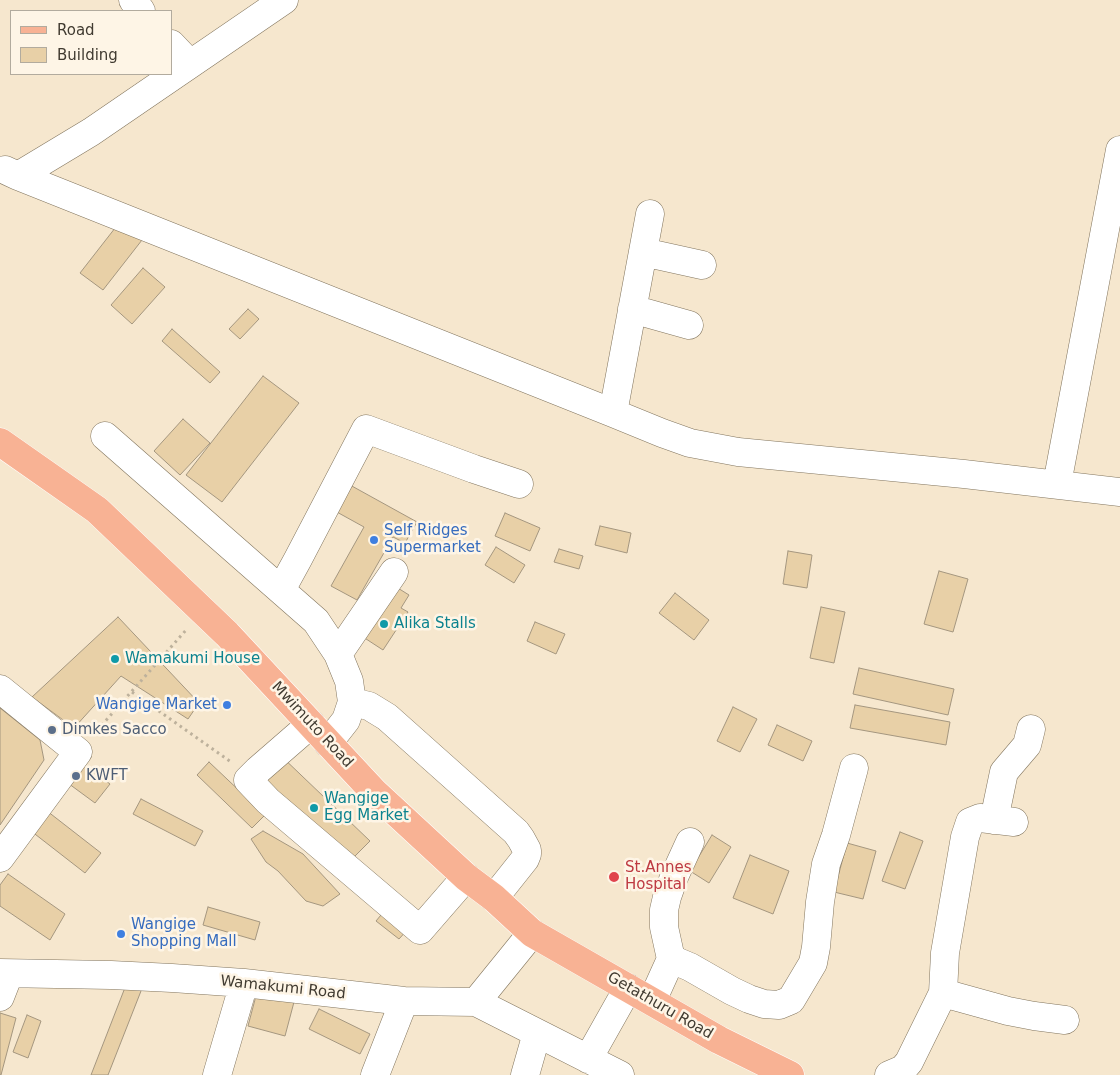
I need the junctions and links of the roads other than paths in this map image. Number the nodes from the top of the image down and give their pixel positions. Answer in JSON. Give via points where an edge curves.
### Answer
{"nodes":[{"id":1,"x":284,"y":0,"type":"edge"},
{"id":2,"x":172,"y":45,"type":"edge"},
{"id":3,"x":190,"y":64,"type":"junction"},
{"id":4,"x":1120,"y":150,"type":"edge"},
{"id":5,"x":9,"y":172,"type":"edge"},
{"id":6,"x":650,"y":214,"type":"dead end"},
{"id":7,"x":643,"y":252,"type":"junction"},
{"id":8,"x":702,"y":265,"type":"dead end"},
{"id":9,"x":632,"y":309,"type":"junction"},
{"id":10,"x":688,"y":325,"type":"dead end"},
{"id":11,"x":614,"y":413,"type":"junction"},
{"id":12,"x":105,"y":436,"type":"dead end"},
{"id":13,"x":0,"y":442,"type":"edge"},
{"id":14,"x":519,"y":484,"type":"dead end"},
{"id":15,"x":1057,"y":484,"type":"junction"},
{"id":16,"x":1120,"y":492,"type":"edge"},
{"id":17,"x":394,"y":572,"type":"dead end"},
{"id":18,"x":280,"y":590,"type":"junction"},
{"id":19,"x":338,"y":654,"type":"junction"},
{"id":20,"x":0,"y":689,"type":"edge"},
{"id":21,"x":352,"y":702,"type":"junction"},
{"id":22,"x":1031,"y":729,"type":"dead end"},
{"id":23,"x":320,"y":734,"type":"junction"},
{"id":24,"x":854,"y":768,"type":"dead end"},
{"id":25,"x":690,"y":842,"type":"dead end"},
{"id":26,"x":0,"y":858,"type":"edge"},
{"id":27,"x":466,"y":877,"type":"junction"},
{"id":28,"x":494,"y":898,"type":"junction"},
{"id":29,"x":532,"y":933,"type":"junction"},
{"id":30,"x":671,"y":959,"type":"junction"},
{"id":31,"x":3,"y":982,"type":"edge"},
{"id":32,"x":244,"y":983,"type":"junction"},
{"id":33,"x":628,"y":988,"type":"junction"},
{"id":34,"x":943,"y":992,"type":"junction"},
{"id":35,"x":652,"y":1001,"type":"junction"},
{"id":36,"x":404,"y":1002,"type":"junction"},
{"id":37,"x":476,"y":1002,"type":"junction"},
{"id":38,"x":1065,"y":1020,"type":"dead end"},
{"id":39,"x":537,"y":1033,"type":"junction"},
{"id":40,"x":588,"y":1059,"type":"junction"},
{"id":41,"x":905,"y":1073,"type":"edge"},
{"id":42,"x":217,"y":1075,"type":"edge"},
{"id":43,"x":374,"y":1075,"type":"edge"},
{"id":44,"x":525,"y":1075,"type":"edge"},
{"id":45,"x":620,"y":1075,"type":"edge"},
{"id":46,"x":790,"y":1075,"type":"edge"}],
"edges":[{"from":1,"to":3,"type":"street"},
{"from":2,"to":3,"type":"street"},
{"from":3,"to":5,"type":"street","via":[[91,132]]},
{"from":4,"to":15,"type":"street"},
{"from":5,"to":11,"type":"street"},
{"from":6,"to":7,"type":"street"},
{"from":7,"to":8,"type":"street"},
{"from":7,"to":9,"type":"street"},
{"from":9,"to":10,"type":"street"},
{"from":9,"to":11,"type":"street"},
{"from":11,"to":15,"type":"street","via":[[690,443],[738,452]]},
{"from":12,"to":18,"type":"street"},
{"from":13,"to":23,"type":"main road","name":"Mwimuto Road","via":[[97,510],[227,634]]},
{"from":14,"to":18,"type":"street","via":[[366,429]]},
{"from":15,"to":16,"type":"street"},
{"from":17,"to":19,"type":"street"},
{"from":18,"to":19,"type":"street","via":[[316,621]]},
{"from":19,"to":21,"type":"street","via":[[349,681]]},
{"from":20,"to":26,"type":"street","via":[[78,752]]},
{"from":21,"to":23,"type":"street","via":[[346,720]]},
{"from":21,"to":28,"type":"street","via":[[369,706],[387,717],[516,832],[526,850],[525,860]]},
{"from":22,"to":34,"type":"street","via":[[1027,745],[1004,772],[1004,821],[980,818],[970,822],[945,953]]},
{"from":23,"to":27,"type":"main road","name":"Mwimuto Road","via":[[374,792]]},
{"from":23,"to":27,"type":"street","via":[[258,770],[248,780],[268,801],[420,930]]},
{"from":24,"to":30,"type":"street","via":[[826,864],[814,963],[791,1000],[779,1005],[749,999]]},
{"from":25,"to":30,"type":"street","via":[[664,910]]},
{"from":27,"to":28,"type":"main road","name":"Mwimuto Road"},
{"from":28,"to":29,"type":"main road","name":"Mwimuto Road"},
{"from":29,"to":33,"type":"main road","name":"Getathuru Road"},
{"from":29,"to":37,"type":"street"},
{"from":30,"to":35,"type":"street"},
{"from":31,"to":32,"type":"street","name":"Wamakumi Road","via":[[36,973]]},
{"from":32,"to":36,"type":"street","name":"Wamakumi Road"},
{"from":32,"to":42,"type":"street"},
{"from":33,"to":35,"type":"main road","name":"Getathuru Road"},
{"from":33,"to":40,"type":"street"},
{"from":34,"to":38,"type":"street","via":[[1008,1012]]},
{"from":34,"to":41,"type":"street"},
{"from":35,"to":46,"type":"main road","name":"Getathuru Road","via":[[719,1040]]},
{"from":36,"to":37,"type":"street","name":"Wamakumi Road"},
{"from":36,"to":43,"type":"street"},
{"from":37,"to":39,"type":"street"},
{"from":39,"to":40,"type":"street"},
{"from":39,"to":44,"type":"street"},
{"from":40,"to":45,"type":"street"}]}
